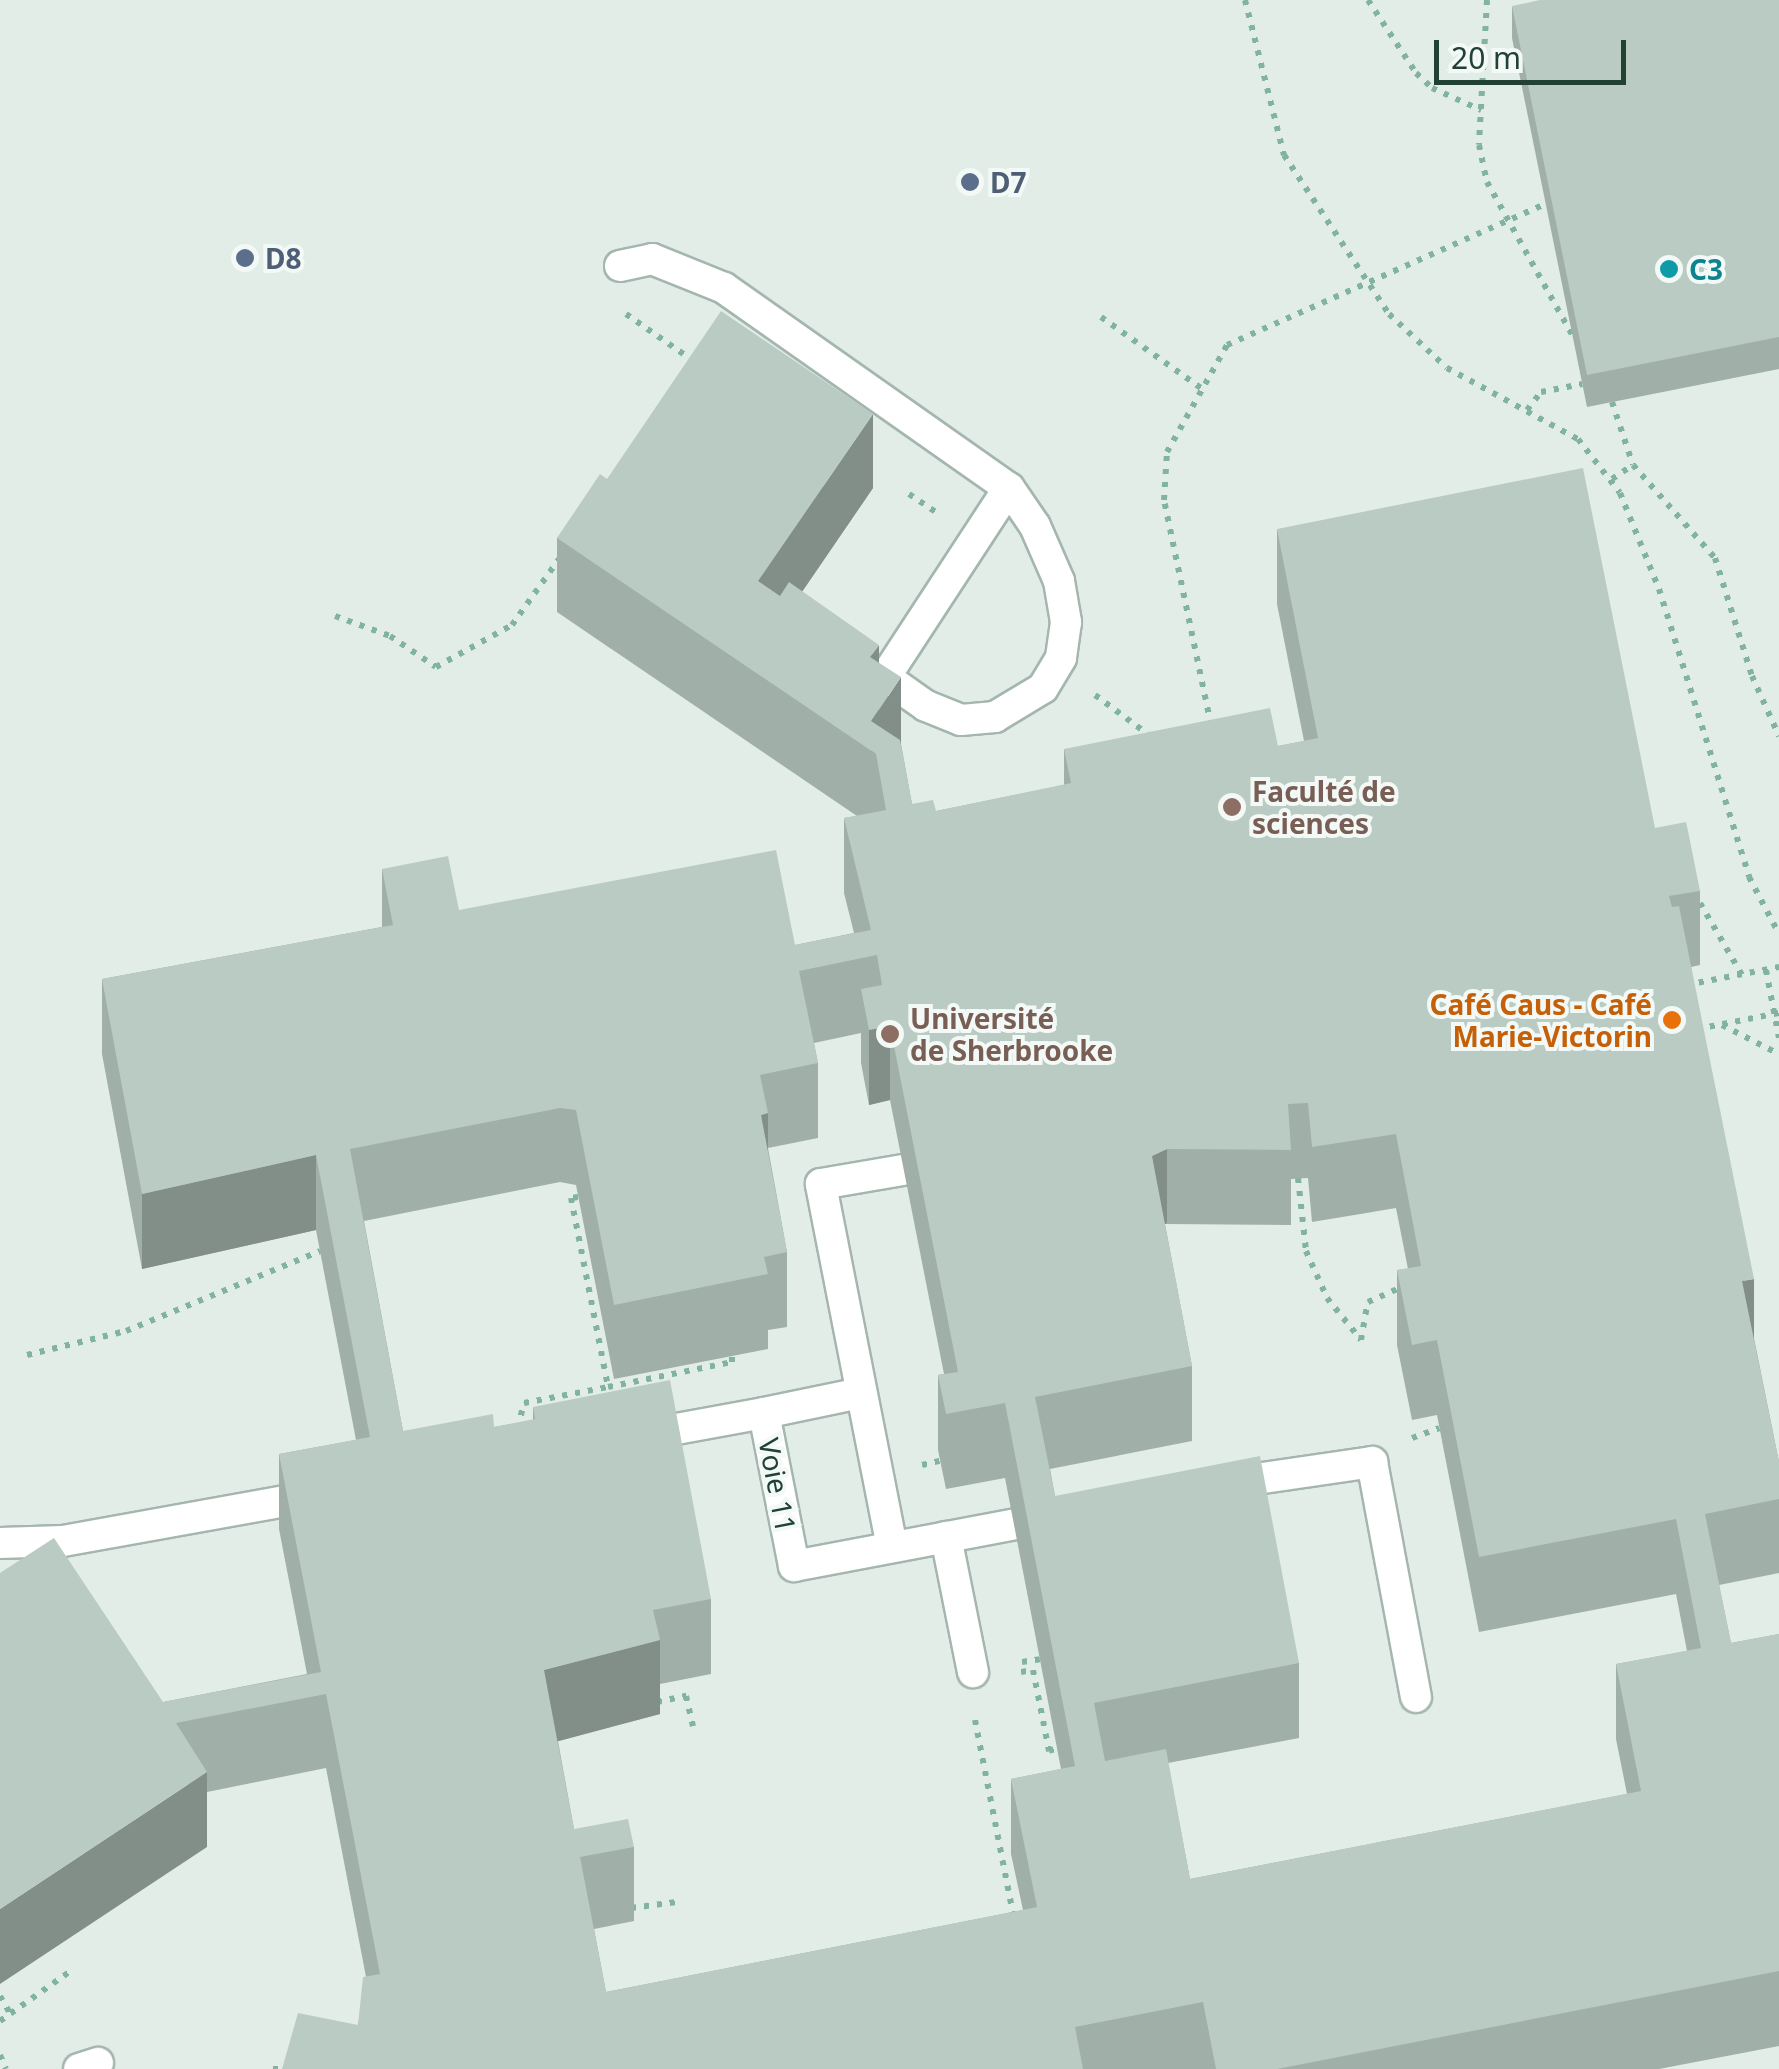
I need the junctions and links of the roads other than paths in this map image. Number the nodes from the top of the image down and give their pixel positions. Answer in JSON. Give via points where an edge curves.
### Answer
{"nodes":[{"id":1,"x":620,"y":266,"type":"dead end"},
{"id":2,"x":1010,"y":488,"type":"junction"},
{"id":3,"x":882,"y":675,"type":"junction"},
{"id":4,"x":867,"y":710,"type":"edge"},
{"id":5,"x":903,"y":1170,"type":"edge"},
{"id":6,"x":861,"y":1393,"type":"junction"},
{"id":7,"x":764,"y":1413,"type":"junction"},
{"id":8,"x":598,"y":1444,"type":"edge"},
{"id":9,"x":346,"y":1490,"type":"edge"},
{"id":10,"x":1192,"y":1490,"type":"edge"},
{"id":11,"x":1082,"y":1512,"type":"edge"},
{"id":12,"x":946,"y":1537,"type":"junction"},
{"id":13,"x":0,"y":1544,"type":"edge"},
{"id":14,"x":892,"y":1547,"type":"junction"},
{"id":15,"x":973,"y":1672,"type":"dead end"},
{"id":16,"x":1416,"y":1697,"type":"dead end"}],
"edges":[{"from":1,"to":2,"type":"lane","via":[[652,259],[724,288]]},
{"from":2,"to":3,"type":"lane"},
{"from":2,"to":3,"type":"lane","via":[[1050,556],[1064,602],[1056,670],[1030,700],[977,720],[946,716]]},
{"from":3,"to":4,"type":"lane"},
{"from":5,"to":6,"type":"lane","via":[[821,1184]]},
{"from":6,"to":7,"type":"lane"},
{"from":6,"to":14,"type":"lane"},
{"from":7,"to":8,"type":"lane","name":"Voie 11"},
{"from":7,"to":14,"type":"lane","name":"Voie 11","via":[[794,1566]]},
{"from":9,"to":13,"type":"lane","via":[[62,1541]]},
{"from":10,"to":16,"type":"lane","via":[[1372,1462]]},
{"from":11,"to":12,"type":"lane","name":"Voie 11"},
{"from":12,"to":14,"type":"lane","name":"Voie 11"},
{"from":12,"to":15,"type":"lane"}]}
